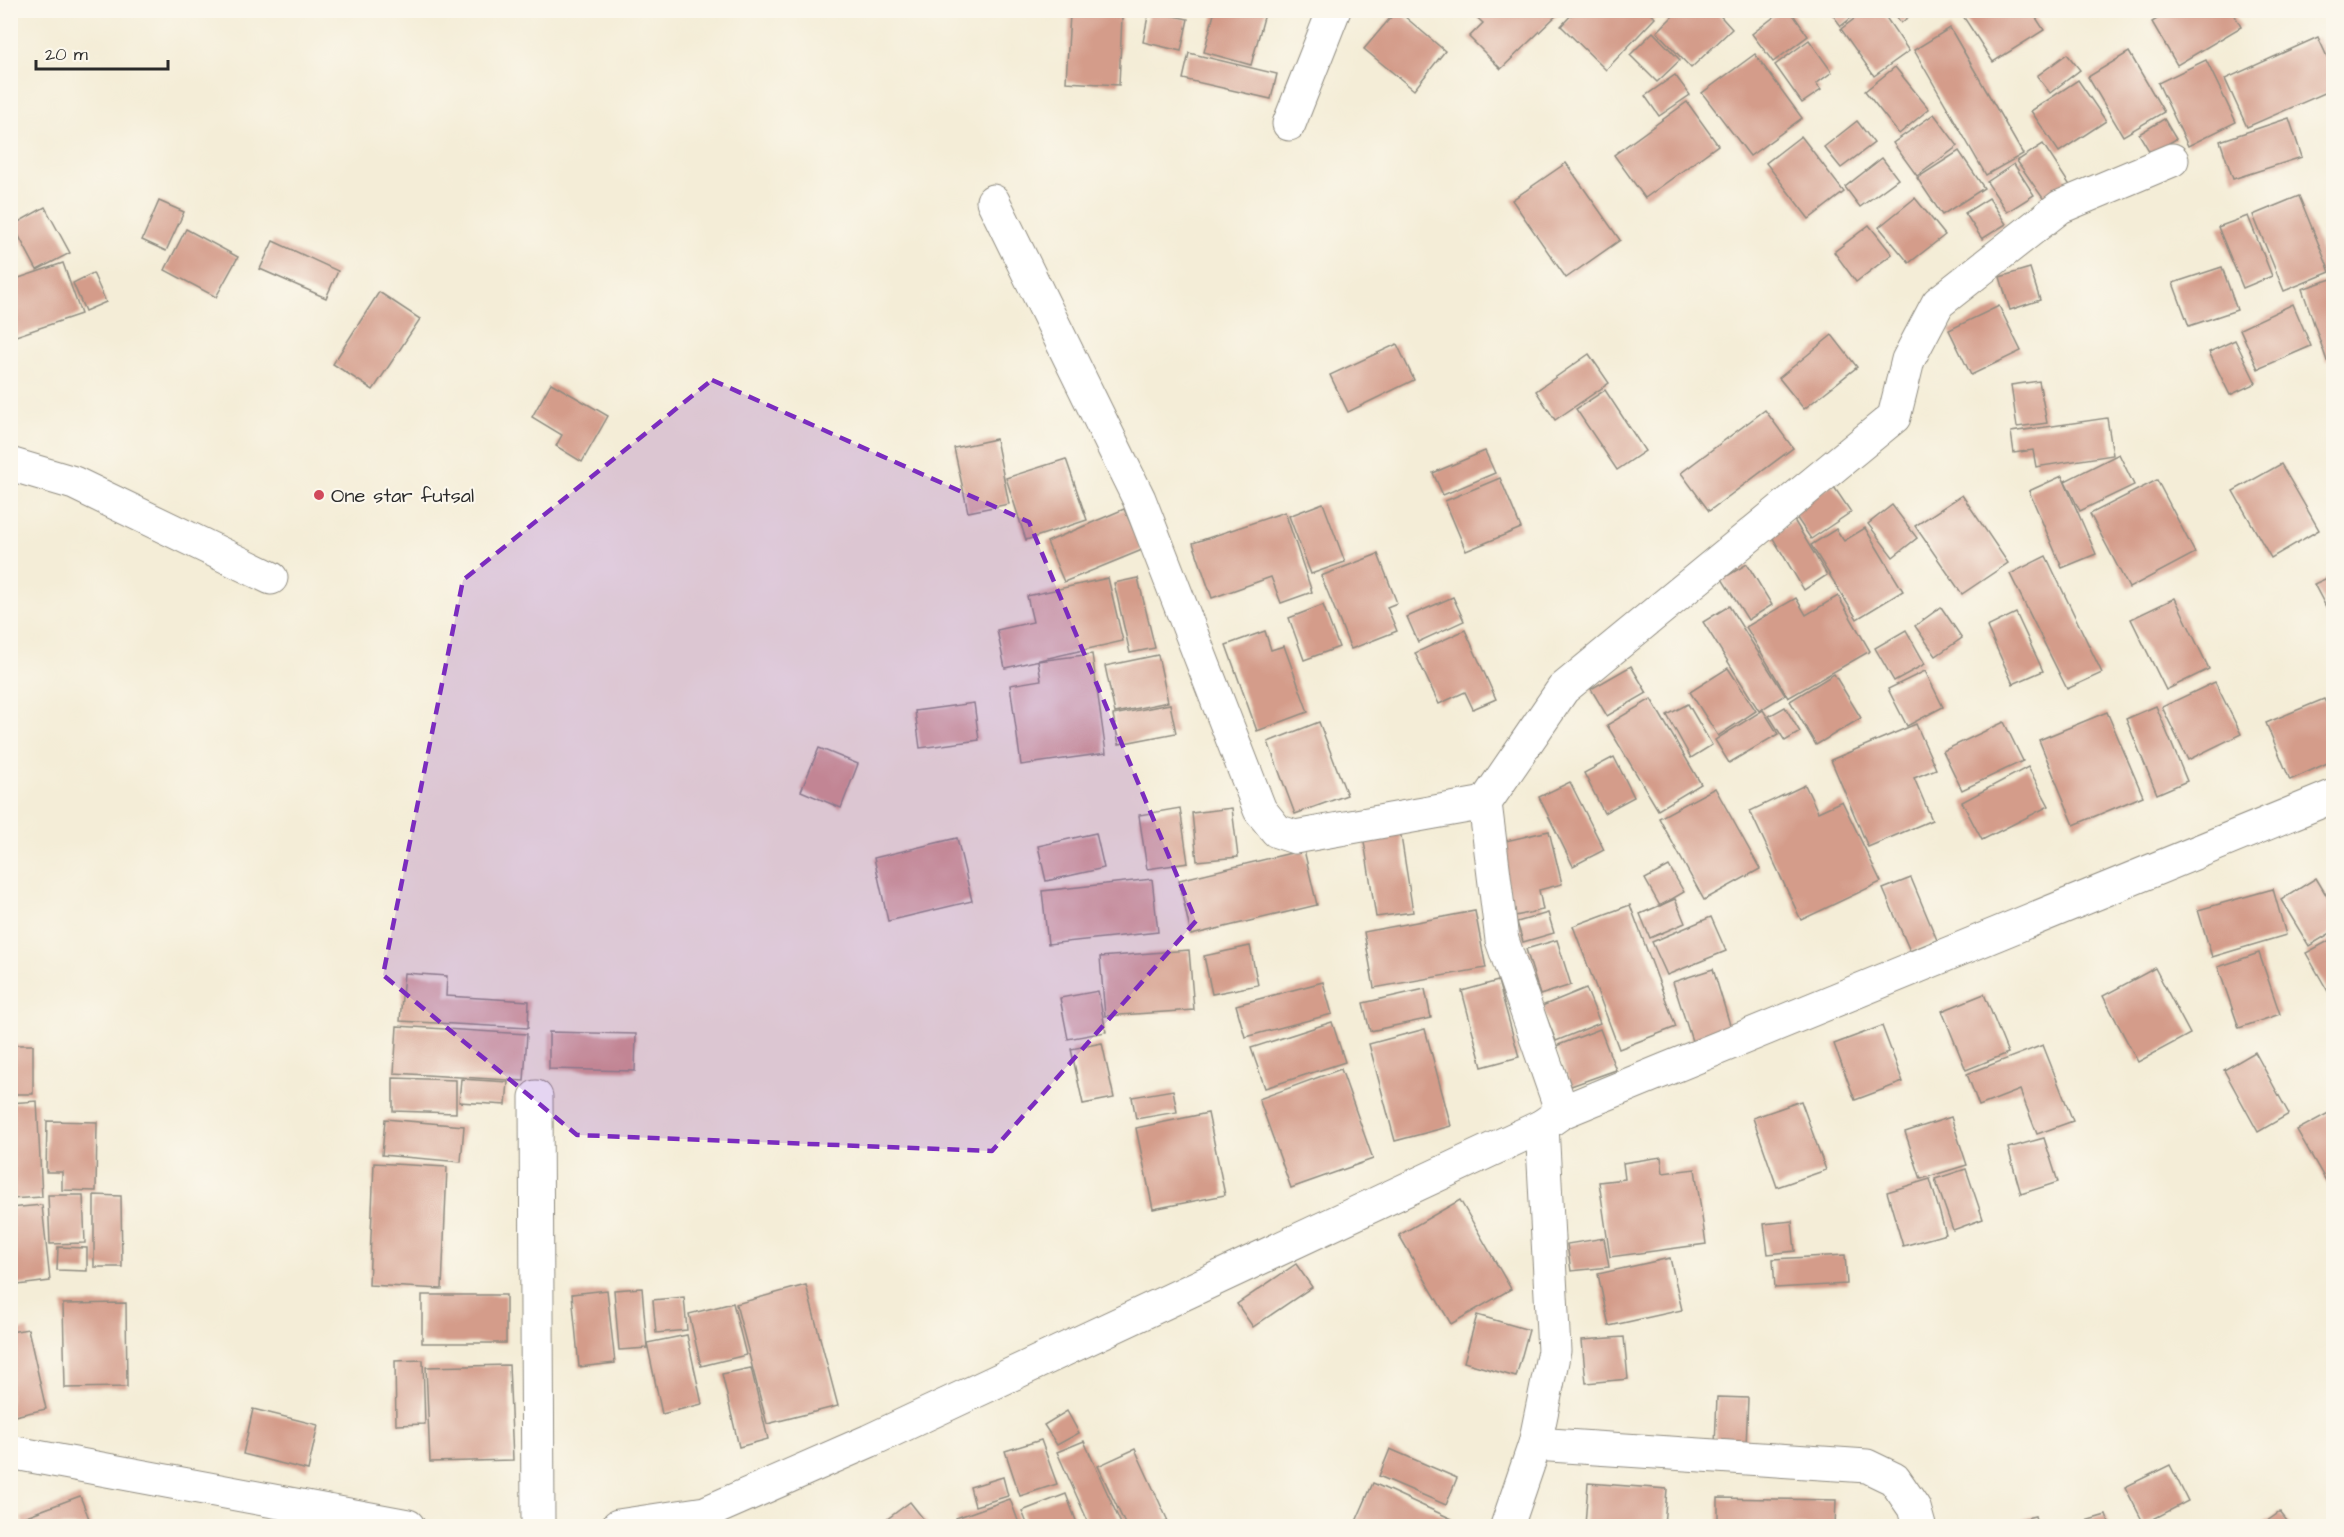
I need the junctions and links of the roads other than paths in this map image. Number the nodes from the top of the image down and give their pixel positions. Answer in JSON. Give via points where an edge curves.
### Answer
{"nodes":[{"id":1,"x":1334,"y":10,"type":"edge"},
{"id":2,"x":1288,"y":124,"type":"dead end"},
{"id":3,"x":2172,"y":160,"type":"dead end"},
{"id":4,"x":993,"y":201,"type":"dead end"},
{"id":5,"x":10,"y":464,"type":"edge"},
{"id":6,"x":271,"y":578,"type":"dead end"},
{"id":7,"x":2334,"y":796,"type":"edge"},
{"id":8,"x":1485,"y":803,"type":"junction"},
{"id":9,"x":536,"y":1097,"type":"dead end"},
{"id":10,"x":1552,"y":1119,"type":"junction"},
{"id":11,"x":1534,"y":1444,"type":"junction"},
{"id":12,"x":10,"y":1452,"type":"edge"},
{"id":13,"x":408,"y":1527,"type":"edge"},
{"id":14,"x":538,"y":1527,"type":"edge"},
{"id":15,"x":618,"y":1527,"type":"edge"},
{"id":16,"x":1507,"y":1527,"type":"edge"},
{"id":17,"x":1919,"y":1527,"type":"edge"}],
"edges":[{"from":1,"to":2,"type":"street"},
{"from":3,"to":8,"type":"street","via":[[2060,207],[1938,303],[1908,360],[1893,417],[1563,689]]},
{"from":4,"to":8,"type":"street","via":[[1139,500],[1260,810],[1271,824],[1277,831],[1295,837]]},
{"from":5,"to":6,"type":"street","via":[[74,483]]},
{"from":7,"to":10,"type":"street"},
{"from":8,"to":10,"type":"street","via":[[1502,940]]},
{"from":9,"to":14,"type":"street"},
{"from":10,"to":11,"type":"street","via":[[1554,1351]]},
{"from":10,"to":15,"type":"street","via":[[869,1441],[705,1513]]},
{"from":11,"to":16,"type":"street"},
{"from":11,"to":17,"type":"street","via":[[1867,1466],[1894,1479],[1914,1508]]},
{"from":12,"to":13,"type":"street"}]}
